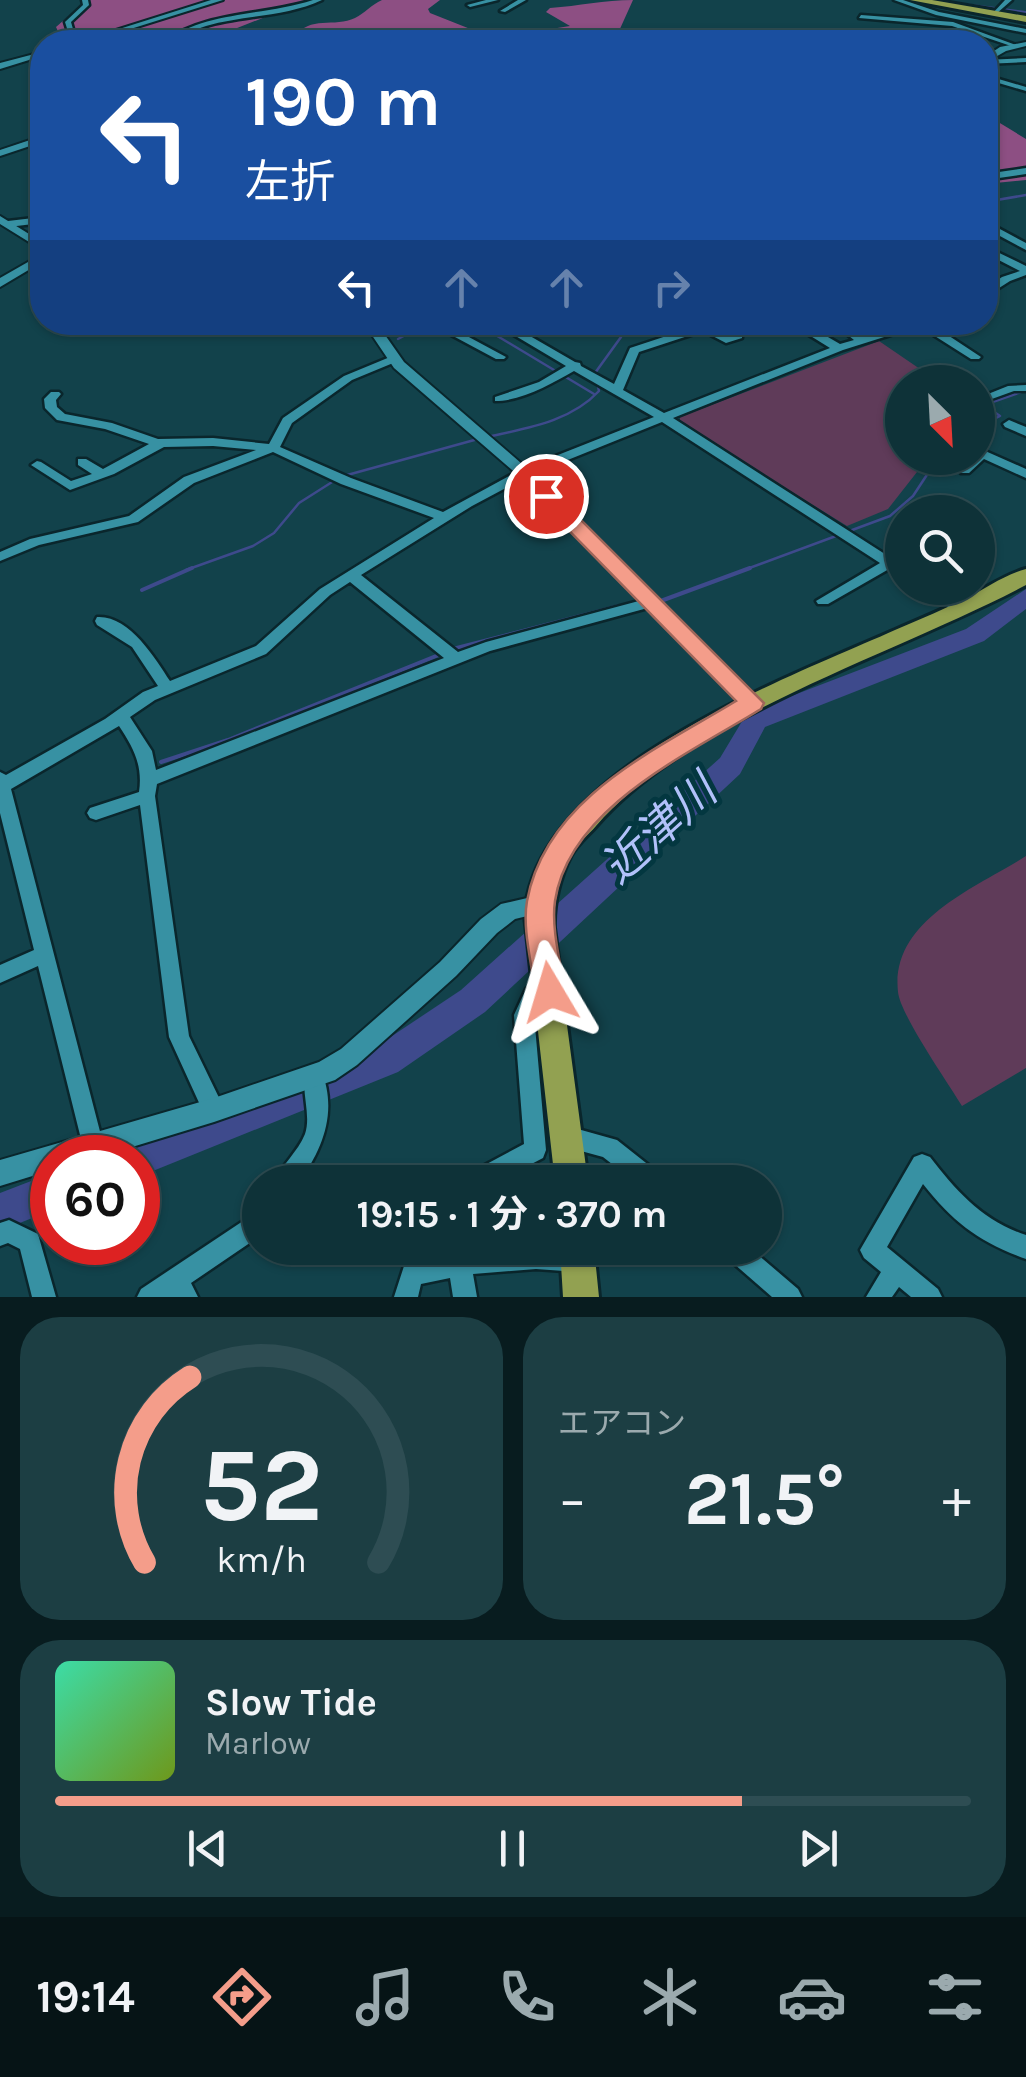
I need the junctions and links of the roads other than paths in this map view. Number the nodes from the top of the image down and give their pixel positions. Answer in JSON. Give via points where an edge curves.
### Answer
{"nodes":[{"id":1,"x":85,"y":0,"type":"edge"},
{"id":2,"x":220,"y":0,"type":"edge"},
{"id":3,"x":319,"y":0,"type":"edge"},
{"id":4,"x":494,"y":0,"type":"edge"},
{"id":5,"x":524,"y":0,"type":"edge"},
{"id":6,"x":897,"y":0,"type":"edge"},
{"id":7,"x":915,"y":0,"type":"edge"},
{"id":8,"x":924,"y":0,"type":"edge"},
{"id":9,"x":1009,"y":0,"type":"edge"},
{"id":10,"x":470,"y":5,"type":"dead end"},
{"id":11,"x":504,"y":10,"type":"dead end"},
{"id":12,"x":996,"y":11,"type":"junction"},
{"id":13,"x":861,"y":16,"type":"dead end"},
{"id":14,"x":1026,"y":18,"type":"edge"},
{"id":15,"x":70,"y":30,"type":"edge"},
{"id":16,"x":121,"y":30,"type":"edge"},
{"id":17,"x":191,"y":30,"type":"edge"},
{"id":18,"x":972,"y":30,"type":"edge"},
{"id":19,"x":1026,"y":31,"type":"edge"},
{"id":20,"x":30,"y":57,"type":"edge"},
{"id":21,"x":1026,"y":60,"type":"edge"},
{"id":22,"x":998,"y":61,"type":"edge"},
{"id":23,"x":0,"y":66,"type":"edge"},
{"id":24,"x":998,"y":80,"type":"edge"},
{"id":25,"x":1026,"y":89,"type":"edge"},
{"id":26,"x":30,"y":143,"type":"edge"},
{"id":27,"x":0,"y":153,"type":"edge"},
{"id":28,"x":1026,"y":171,"type":"edge"},
{"id":29,"x":998,"y":175,"type":"edge"},
{"id":30,"x":30,"y":220,"type":"edge"},
{"id":31,"x":4,"y":221,"type":"edge"},
{"id":32,"x":998,"y":232,"type":"edge"},
{"id":33,"x":1026,"y":234,"type":"edge"},
{"id":34,"x":1008,"y":238,"type":"junction"},
{"id":35,"x":30,"y":239,"type":"edge"},
{"id":36,"x":1026,"y":247,"type":"edge"},
{"id":37,"x":998,"y":256,"type":"edge"},
{"id":38,"x":30,"y":264,"type":"edge"},
{"id":39,"x":1026,"y":271,"type":"edge"},
{"id":40,"x":0,"y":282,"type":"edge"},
{"id":41,"x":998,"y":285,"type":"edge"},
{"id":42,"x":378,"y":335,"type":"edge"},
{"id":43,"x":457,"y":335,"type":"edge"},
{"id":44,"x":520,"y":335,"type":"edge"},
{"id":45,"x":686,"y":335,"type":"edge"},
{"id":46,"x":715,"y":335,"type":"edge"},
{"id":47,"x":816,"y":335,"type":"edge"},
{"id":48,"x":854,"y":335,"type":"edge"},
{"id":49,"x":880,"y":335,"type":"edge"},
{"id":50,"x":941,"y":335,"type":"edge"},
{"id":51,"x":738,"y":336,"type":"dead end"},
{"id":52,"x":862,"y":341,"type":"junction"},
{"id":53,"x":840,"y":348,"type":"junction"},
{"id":54,"x":500,"y":357,"type":"dead end"},
{"id":55,"x":976,"y":357,"type":"dead end"},
{"id":56,"x":394,"y":359,"type":"junction"},
{"id":57,"x":576,"y":366,"type":"junction"},
{"id":58,"x":1026,"y":388,"type":"edge"},
{"id":59,"x":617,"y":390,"type":"junction"},
{"id":60,"x":56,"y":394,"type":"dead end"},
{"id":61,"x":995,"y":395,"type":"edge"},
{"id":62,"x":498,"y":399,"type":"dead end"},
{"id":63,"x":664,"y":418,"type":"junction"},
{"id":64,"x":1009,"y":424,"type":"dead end"},
{"id":65,"x":1026,"y":432,"type":"edge"},
{"id":66,"x":161,"y":443,"type":"junction"},
{"id":67,"x":273,"y":448,"type":"junction"},
{"id":68,"x":995,"y":457,"type":"edge"},
{"id":69,"x":82,"y":462,"type":"dead end"},
{"id":70,"x":37,"y":465,"type":"dead end"},
{"id":71,"x":524,"y":473,"type":"junction"},
{"id":72,"x":102,"y":474,"type":"junction"},
{"id":73,"x":1026,"y":474,"type":"edge"},
{"id":74,"x":444,"y":517,"type":"junction"},
{"id":75,"x":0,"y":557,"type":"edge"},
{"id":76,"x":885,"y":560,"type":"edge"},
{"id":77,"x":885,"y":572,"type":"edge"},
{"id":78,"x":351,"y":574,"type":"junction"},
{"id":79,"x":1026,"y":576,"type":"edge"},
{"id":80,"x":823,"y":601,"type":"dead end"},
{"id":81,"x":650,"y":603,"type":"junction"},
{"id":82,"x":954,"y":605,"type":"edge"},
{"id":83,"x":959,"y":608,"type":"junction"},
{"id":84,"x":102,"y":621,"type":"dead end"},
{"id":85,"x":456,"y":658,"type":"junction"},
{"id":86,"x":167,"y":688,"type":"junction"},
{"id":87,"x":752,"y":703,"type":"junction"},
{"id":88,"x":121,"y":716,"type":"junction"},
{"id":89,"x":1,"y":784,"type":"edge"},
{"id":90,"x":148,"y":788,"type":"junction"},
{"id":91,"x":96,"y":813,"type":"dead end"},
{"id":92,"x":540,"y":904,"type":"junction"},
{"id":93,"x":44,"y":954,"type":"junction"},
{"id":94,"x":0,"y":974,"type":"edge"},
{"id":95,"x":550,"y":992,"type":"junction"},
{"id":96,"x":314,"y":1076,"type":"junction"},
{"id":97,"x":214,"y":1110,"type":"junction"},
{"id":98,"x":90,"y":1135,"type":"edge"},
{"id":99,"x":122,"y":1135,"type":"edge"},
{"id":100,"x":567,"y":1137,"type":"junction"},
{"id":101,"x":30,"y":1163,"type":"edge"},
{"id":102,"x":298,"y":1165,"type":"edge"},
{"id":103,"x":507,"y":1165,"type":"edge"},
{"id":104,"x":569,"y":1165,"type":"edge"},
{"id":105,"x":630,"y":1165,"type":"edge"},
{"id":106,"x":0,"y":1172,"type":"edge"},
{"id":107,"x":0,"y":1235,"type":"edge"},
{"id":108,"x":242,"y":1237,"type":"edge"},
{"id":109,"x":1026,"y":1247,"type":"edge"},
{"id":110,"x":434,"y":1265,"type":"edge"},
{"id":111,"x":460,"y":1265,"type":"edge"},
{"id":112,"x":579,"y":1265,"type":"edge"},
{"id":113,"x":753,"y":1265,"type":"edge"},
{"id":114,"x":897,"y":1270,"type":"junction"},
{"id":115,"x":181,"y":1288,"type":"edge"},
{"id":116,"x":44,"y":1297,"type":"edge"},
{"id":117,"x":149,"y":1297,"type":"edge"},
{"id":118,"x":406,"y":1297,"type":"edge"},
{"id":119,"x":465,"y":1297,"type":"edge"},
{"id":120,"x":582,"y":1297,"type":"edge"},
{"id":121,"x":790,"y":1297,"type":"edge"},
{"id":122,"x":878,"y":1297,"type":"edge"},
{"id":123,"x":930,"y":1297,"type":"edge"}],
"edges":[{"from":1,"to":15,"type":"street","via":[[68,22]]},
{"from":2,"to":16,"type":"street"},
{"from":3,"to":17,"type":"street"},
{"from":4,"to":10,"type":"street"},
{"from":5,"to":11,"type":"street"},
{"from":6,"to":19,"type":"street"},
{"from":7,"to":12,"type":"main road"},
{"from":8,"to":12,"type":"main road"},
{"from":9,"to":12,"type":"street"},
{"from":12,"to":14,"type":"main road"},
{"from":13,"to":18,"type":"street"},
{"from":20,"to":23,"type":"street"},
{"from":21,"to":22,"type":"street"},
{"from":24,"to":25,"type":"street"},
{"from":26,"to":27,"type":"street"},
{"from":28,"to":29,"type":"street"},
{"from":30,"to":31,"type":"street"},
{"from":31,"to":35,"type":"street"},
{"from":32,"to":34,"type":"street"},
{"from":33,"to":34,"type":"street"},
{"from":34,"to":36,"type":"street"},
{"from":37,"to":39,"type":"street"},
{"from":38,"to":40,"type":"street"},
{"from":39,"to":41,"type":"street"},
{"from":42,"to":56,"type":"street"},
{"from":43,"to":54,"type":"street"},
{"from":44,"to":57,"type":"street"},
{"from":45,"to":59,"type":"street","via":[[634,350]]},
{"from":46,"to":51,"type":"street"},
{"from":47,"to":53,"type":"street"},
{"from":48,"to":52,"type":"street"},
{"from":49,"to":52,"type":"street"},
{"from":50,"to":55,"type":"street"},
{"from":52,"to":53,"type":"street"},
{"from":53,"to":63,"type":"street"},
{"from":56,"to":67,"type":"street","via":[[348,378],[287,421]]},
{"from":56,"to":71,"type":"street"},
{"from":57,"to":59,"type":"street"},
{"from":57,"to":62,"type":"street"},
{"from":58,"to":61,"type":"street"},
{"from":59,"to":63,"type":"street"},
{"from":60,"to":66,"type":"street","via":[[51,408],[61,417]]},
{"from":63,"to":71,"type":"street"},
{"from":63,"to":76,"type":"street"},
{"from":64,"to":65,"type":"street"},
{"from":66,"to":67,"type":"street"},
{"from":66,"to":72,"type":"street"},
{"from":67,"to":74,"type":"street"},
{"from":67,"to":75,"type":"street","via":[[188,480],[133,520]]},
{"from":68,"to":73,"type":"street"},
{"from":69,"to":72,"type":"street"},
{"from":70,"to":72,"type":"street","via":[[70,486]]},
{"from":71,"to":74,"type":"street"},
{"from":71,"to":81,"type":"street"},
{"from":74,"to":78,"type":"street"},
{"from":77,"to":80,"type":"street"},
{"from":78,"to":85,"type":"street"},
{"from":78,"to":86,"type":"street","via":[[261,650]]},
{"from":79,"to":83,"type":"main road"},
{"from":81,"to":85,"type":"street"},
{"from":81,"to":87,"type":"street"},
{"from":82,"to":83,"type":"street"},
{"from":83,"to":87,"type":"main road"},
{"from":84,"to":86,"type":"street","via":[[137,644]]},
{"from":85,"to":90,"type":"street"},
{"from":86,"to":88,"type":"street"},
{"from":87,"to":92,"type":"main road","via":[[634,775],[571,830],[553,858]]},
{"from":88,"to":89,"type":"street"},
{"from":88,"to":90,"type":"street","via":[[144,750]]},
{"from":89,"to":93,"type":"street"},
{"from":90,"to":91,"type":"street"},
{"from":90,"to":97,"type":"street","via":[[179,1036]]},
{"from":92,"to":95,"type":"main road"},
{"from":92,"to":96,"type":"street","via":[[509,910],[350,1057]]},
{"from":93,"to":94,"type":"street"},
{"from":93,"to":98,"type":"street"},
{"from":95,"to":100,"type":"main road"},
{"from":95,"to":103,"type":"street","via":[[532,995],[524,1015],[535,1150]]},
{"from":96,"to":97,"type":"street"},
{"from":96,"to":102,"type":"street","via":[[315,1142]]},
{"from":97,"to":99,"type":"street"},
{"from":100,"to":104,"type":"main road"},
{"from":100,"to":105,"type":"street","via":[[609,1148]]},
{"from":101,"to":106,"type":"street"},
{"from":107,"to":116,"type":"street","via":[[9,1231],[30,1242]]},
{"from":108,"to":115,"type":"street"},
{"from":109,"to":114,"type":"street","via":[[997,1238],[957,1211],[922,1165],[872,1250]]},
{"from":110,"to":118,"type":"street","via":[[412,1274]]},
{"from":111,"to":119,"type":"street"},
{"from":112,"to":120,"type":"main road"},
{"from":113,"to":121,"type":"street"},
{"from":114,"to":122,"type":"street"},
{"from":114,"to":123,"type":"street"},
{"from":115,"to":117,"type":"street"}]}
